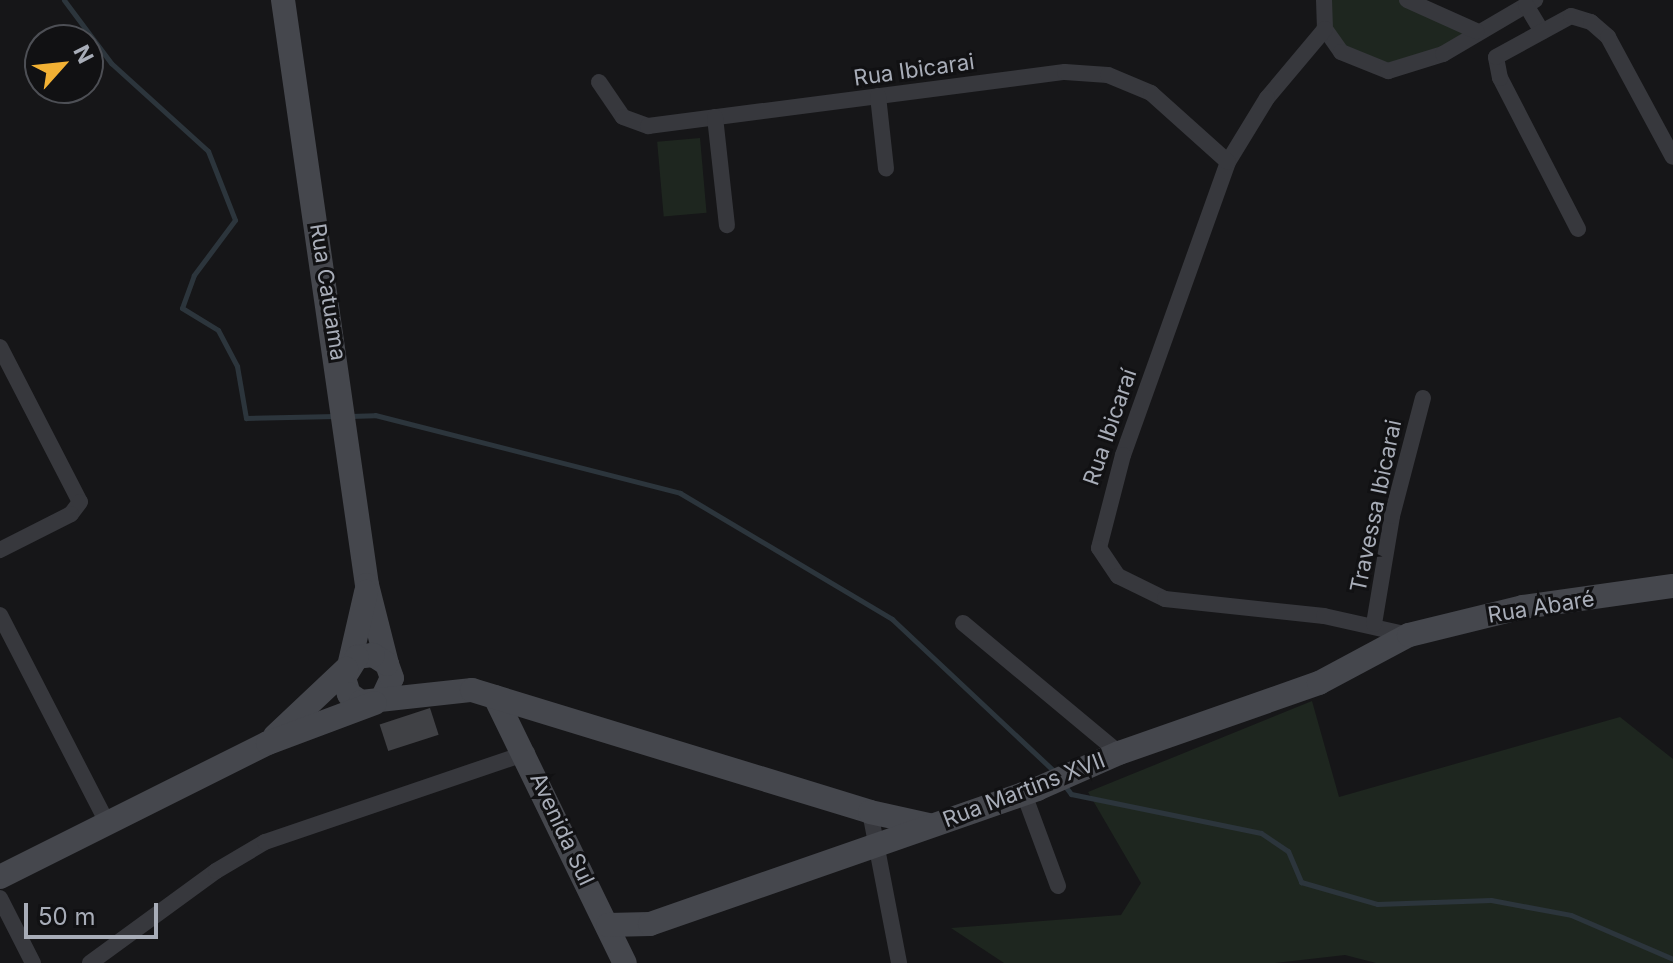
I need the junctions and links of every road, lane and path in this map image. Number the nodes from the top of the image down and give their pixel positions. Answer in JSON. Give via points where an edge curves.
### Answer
{"nodes":[{"id":1,"x":283,"y":0,"type":"edge"},
{"id":2,"x":1324,"y":0,"type":"edge"},
{"id":3,"x":1407,"y":0,"type":"edge"},
{"id":4,"x":1530,"y":3,"type":"edge"},
{"id":5,"x":1325,"y":29,"type":"junction"},
{"id":6,"x":1476,"y":31,"type":"junction"},
{"id":7,"x":1542,"y":32,"type":"junction"},
{"id":8,"x":599,"y":82,"type":"dead end"},
{"id":9,"x":878,"y":96,"type":"junction"},
{"id":10,"x":715,"y":117,"type":"junction"},
{"id":11,"x":1673,"y":157,"type":"edge"},
{"id":12,"x":1228,"y":162,"type":"junction"},
{"id":13,"x":886,"y":169,"type":"dead end"},
{"id":14,"x":727,"y":225,"type":"dead end"},
{"id":15,"x":1578,"y":229,"type":"dead end"},
{"id":16,"x":0,"y":347,"type":"edge"},
{"id":17,"x":1423,"y":398,"type":"dead end"},
{"id":18,"x":0,"y":550,"type":"edge"},
{"id":19,"x":367,"y":585,"type":"junction"},
{"id":20,"x":1673,"y":586,"type":"edge"},
{"id":21,"x":0,"y":615,"type":"edge"},
{"id":22,"x":963,"y":623,"type":"dead end"},
{"id":23,"x":1374,"y":624,"type":"junction"},
{"id":24,"x":1409,"y":635,"type":"junction"},
{"id":25,"x":348,"y":666,"type":"junction"},
{"id":26,"x":389,"y":668,"type":"junction"},
{"id":27,"x":443,"y":689,"type":"junction"},
{"id":28,"x":495,"y":697,"type":"junction"},
{"id":29,"x":379,"y":700,"type":"junction"},
{"id":30,"x":268,"y":743,"type":"junction"},
{"id":31,"x":527,"y":753,"type":"junction"},
{"id":32,"x":1119,"y":753,"type":"junction"},
{"id":33,"x":1030,"y":791,"type":"junction"},
{"id":34,"x":870,"y":812,"type":"junction"},
{"id":35,"x":107,"y":822,"type":"junction"},
{"id":36,"x":932,"y":825,"type":"junction"},
{"id":37,"x":876,"y":844,"type":"junction"},
{"id":38,"x":0,"y":877,"type":"edge"},
{"id":39,"x":1058,"y":886,"type":"dead end"},
{"id":40,"x":0,"y":898,"type":"edge"},
{"id":41,"x":650,"y":924,"type":"junction"},
{"id":42,"x":608,"y":925,"type":"junction"},
{"id":43,"x":623,"y":957,"type":"edge"},
{"id":44,"x":33,"y":963,"type":"edge"},
{"id":45,"x":90,"y":963,"type":"edge"},
{"id":46,"x":899,"y":963,"type":"edge"}],
"edges":[{"from":1,"to":19,"type":"street","name":"Rua Catuama"},
{"from":2,"to":5,"type":"street"},
{"from":3,"to":6,"type":"street"},
{"from":4,"to":6,"type":"street"},
{"from":4,"to":7,"type":"street"},
{"from":5,"to":6,"type":"street","via":[[1350,59],[1388,71],[1427,62]]},
{"from":5,"to":12,"type":"street","name":"Rua Ibicaraí","via":[[1267,98]]},
{"from":7,"to":11,"type":"street","via":[[1575,15],[1600,27]]},
{"from":7,"to":15,"type":"street","via":[[1496,57],[1495,65]]},
{"from":8,"to":10,"type":"street","name":"Rua Ibicarai","via":[[612,107],[632,123]]},
{"from":9,"to":10,"type":"street","name":"Rua Ibicarai"},
{"from":9,"to":12,"type":"street","name":"Rua Ibicarai","via":[[1065,72],[1108,75],[1151,93]]},
{"from":9,"to":13,"type":"street"},
{"from":10,"to":14,"type":"street"},
{"from":12,"to":23,"type":"street","name":"Rua Ibicaraí","via":[[1107,503],[1102,559],[1129,584],[1165,599]]},
{"from":16,"to":18,"type":"street","via":[[80,495],[71,514]]},
{"from":17,"to":23,"type":"street","name":"Travessa Ibicarai","via":[[1392,516]]},
{"from":19,"to":25,"type":"street","name":"Rua Catuama"},
{"from":19,"to":26,"type":"street","name":"Rua Catuama"},
{"from":20,"to":24,"type":"street","name":"Rua Abaré","via":[[1523,607]]},
{"from":21,"to":35,"type":"street"},
{"from":22,"to":32,"type":"street"},
{"from":23,"to":24,"type":"street","name":"Rua Ibicaraí"},
{"from":24,"to":32,"type":"street","name":"Rua Martins XVII","via":[[1319,683]]},
{"from":25,"to":26,"type":"street","via":[[365,655]]},
{"from":25,"to":29,"type":"street","via":[[349,694],[361,702]]},
{"from":25,"to":30,"type":"street"},
{"from":26,"to":27,"type":"street","name":"Rua Martins XVII"},
{"from":26,"to":29,"type":"street","via":[[391,686]]},
{"from":27,"to":28,"type":"street","name":"Rua Martins XVII"},
{"from":27,"to":29,"type":"street","name":"Rua Martins XVII"},
{"from":28,"to":31,"type":"street","name":"Avenida Sul"},
{"from":28,"to":34,"type":"street","name":"Rua Martins XVII"},
{"from":29,"to":30,"type":"street","name":"Rua Martins XVII"},
{"from":30,"to":35,"type":"street"},
{"from":31,"to":42,"type":"street","name":"Avenida Sul"},
{"from":31,"to":45,"type":"street","via":[[265,842],[216,871]]},
{"from":32,"to":33,"type":"street","name":"Rua Martins XVII"},
{"from":33,"to":36,"type":"street","name":"Rua Martins XVII"},
{"from":33,"to":39,"type":"street"},
{"from":34,"to":36,"type":"street","name":"Rua Martins XVII"},
{"from":34,"to":37,"type":"street"},
{"from":35,"to":38,"type":"street"},
{"from":36,"to":37,"type":"street"},
{"from":37,"to":41,"type":"street"},
{"from":37,"to":46,"type":"street"},
{"from":40,"to":44,"type":"street"},
{"from":41,"to":42,"type":"street"},
{"from":41,"to":43,"type":"street"},
{"from":42,"to":43,"type":"street","name":"Avenida Sul"}]}
